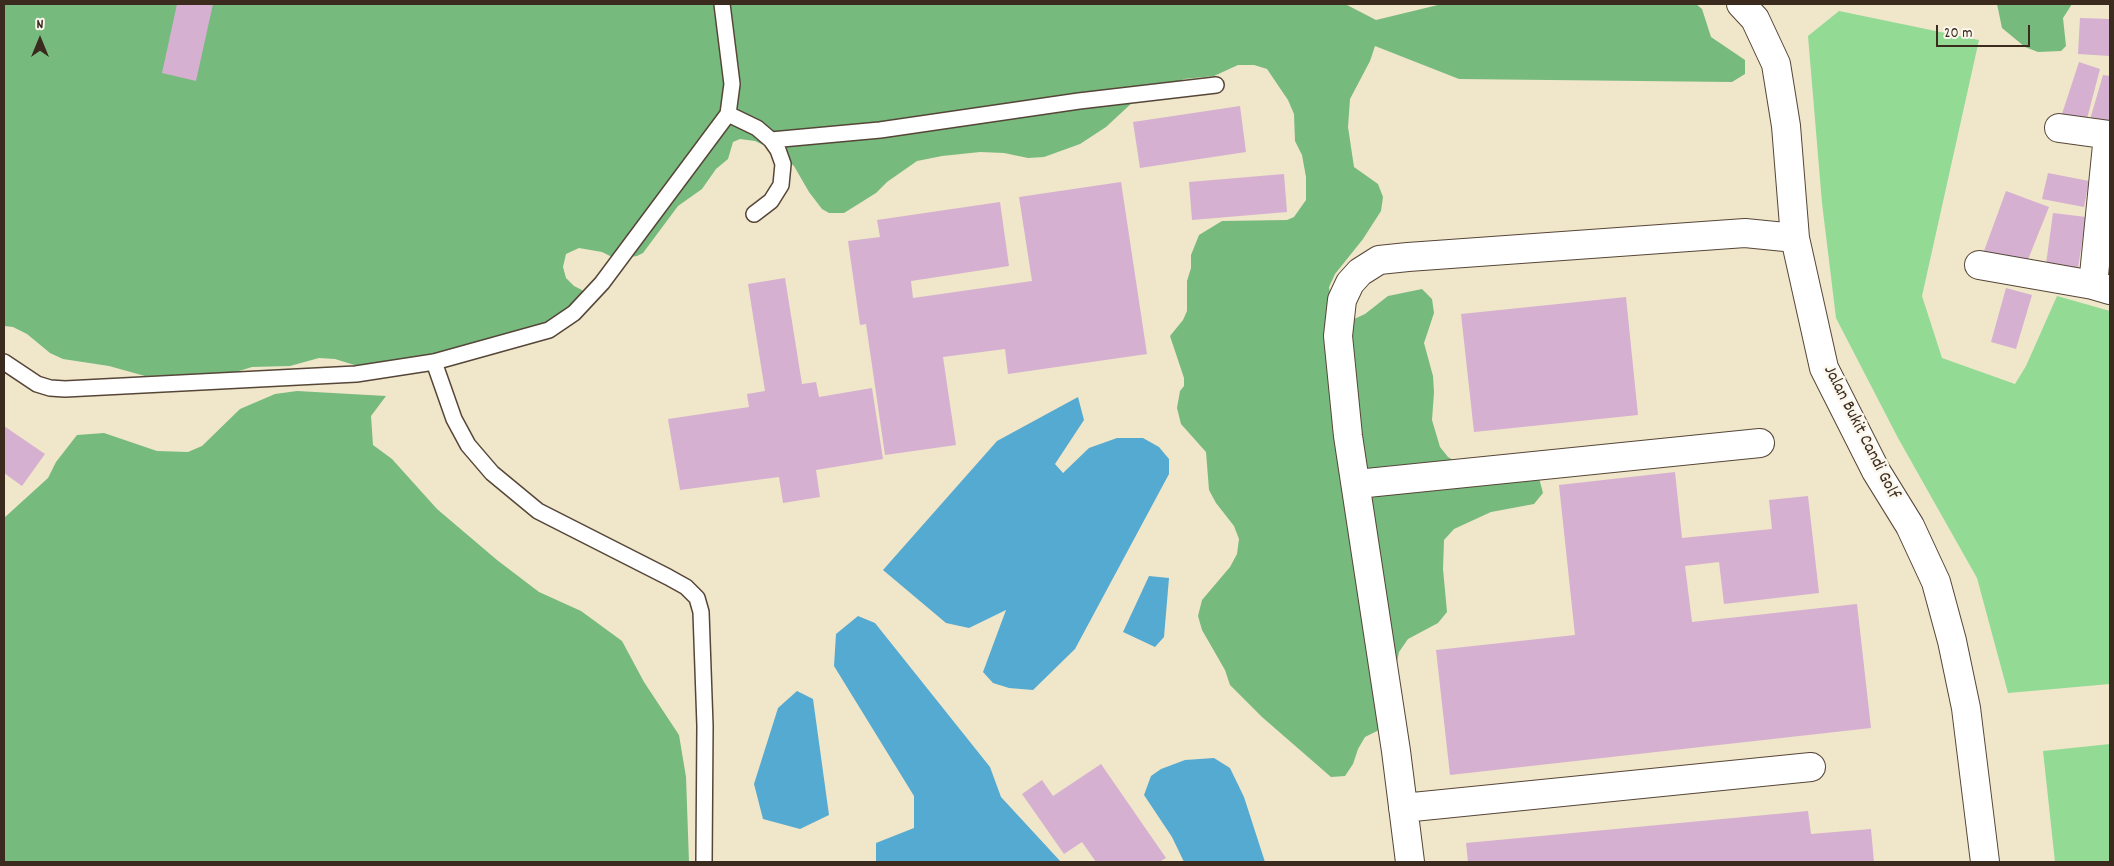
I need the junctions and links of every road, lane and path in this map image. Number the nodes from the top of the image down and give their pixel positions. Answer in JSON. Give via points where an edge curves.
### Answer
{"nodes":[{"id":1,"x":722,"y":4,"type":"edge"},
{"id":2,"x":1741,"y":4,"type":"edge"},
{"id":3,"x":1216,"y":85,"type":"dead end"},
{"id":4,"x":728,"y":114,"type":"junction"},
{"id":5,"x":2059,"y":128,"type":"dead end"},
{"id":6,"x":2109,"y":135,"type":"edge"},
{"id":7,"x":772,"y":140,"type":"junction"},
{"id":8,"x":754,"y":214,"type":"dead end"},
{"id":9,"x":1794,"y":238,"type":"junction"},
{"id":10,"x":1980,"y":265,"type":"dead end"},
{"id":11,"x":2102,"y":287,"type":"edge"},
{"id":12,"x":4,"y":362,"type":"edge"},
{"id":13,"x":434,"y":362,"type":"junction"},
{"id":14,"x":1760,"y":443,"type":"dead end"},
{"id":15,"x":1357,"y":484,"type":"junction"},
{"id":16,"x":1811,"y":767,"type":"dead end"},
{"id":17,"x":1402,"y":808,"type":"junction"},
{"id":18,"x":704,"y":862,"type":"edge"},
{"id":19,"x":1410,"y":862,"type":"edge"},
{"id":20,"x":1985,"y":862,"type":"edge"}],
"edges":[{"from":1,"to":4,"type":"lane","via":[[732,84]]},
{"from":2,"to":9,"type":"street","name":"Jalan Bukit Candi Golf","via":[[1755,19],[1776,64],[1786,126]]},
{"from":3,"to":7,"type":"lane","via":[[880,130]]},
{"from":4,"to":7,"type":"lane"},
{"from":4,"to":13,"type":"lane","via":[[602,283],[574,312],[550,330]]},
{"from":5,"to":6,"type":"street"},
{"from":6,"to":11,"type":"street"},
{"from":7,"to":8,"type":"lane","via":[[783,164],[781,185],[771,201]]},
{"from":9,"to":15,"type":"street","via":[[1745,233],[1379,260],[1350,283],[1342,300],[1338,336],[1348,436]]},
{"from":9,"to":20,"type":"street","name":"Jalan Bukit Candi Golf","via":[[1824,368],[1876,471],[1910,526],[1936,582],[1966,708]]},
{"from":10,"to":11,"type":"street"},
{"from":12,"to":13,"type":"lane","via":[[37,384],[65,389],[356,374]]},
{"from":13,"to":18,"type":"lane","via":[[454,419],[468,445],[492,473],[538,511],[668,576],[697,598],[701,612]]},
{"from":14,"to":15,"type":"street"},
{"from":15,"to":17,"type":"street"},
{"from":16,"to":17,"type":"street"},
{"from":17,"to":19,"type":"street"}]}
